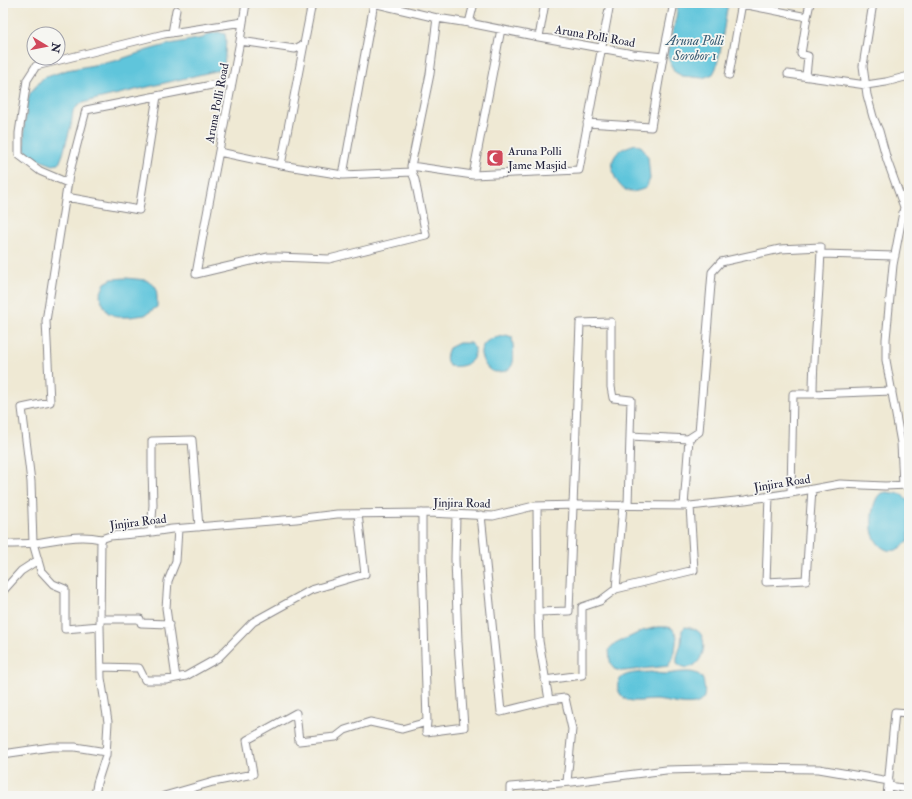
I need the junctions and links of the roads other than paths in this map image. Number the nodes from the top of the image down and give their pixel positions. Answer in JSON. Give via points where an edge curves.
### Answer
{"nodes":[{"id":1,"x":246,"y":3,"type":"edge"},
{"id":2,"x":312,"y":3,"type":"edge"},
{"id":3,"x":373,"y":3,"type":"edge"},
{"id":4,"x":474,"y":3,"type":"edge"},
{"id":5,"x":545,"y":3,"type":"edge"},
{"id":6,"x":610,"y":3,"type":"edge"},
{"id":7,"x":674,"y":3,"type":"edge"},
{"id":8,"x":742,"y":3,"type":"edge"},
{"id":9,"x":810,"y":3,"type":"edge"},
{"id":10,"x":873,"y":3,"type":"edge"},
{"id":11,"x":405,"y":7,"type":"edge"},
{"id":12,"x":176,"y":10,"type":"dead end"},
{"id":13,"x":807,"y":16,"type":"junction"},
{"id":14,"x":437,"y":18,"type":"junction"},
{"id":15,"x":243,"y":22,"type":"junction"},
{"id":16,"x":469,"y":23,"type":"junction"},
{"id":17,"x":501,"y":29,"type":"junction"},
{"id":18,"x":172,"y":33,"type":"junction"},
{"id":19,"x":538,"y":37,"type":"junction"},
{"id":20,"x":240,"y":41,"type":"junction"},
{"id":21,"x":304,"y":44,"type":"junction"},
{"id":22,"x":602,"y":48,"type":"junction"},
{"id":23,"x":663,"y":57,"type":"junction"},
{"id":24,"x":788,"y":74,"type":"dead end"},
{"id":25,"x":729,"y":75,"type":"dead end"},
{"id":26,"x":806,"y":76,"type":"junction"},
{"id":27,"x":909,"y":76,"type":"edge"},
{"id":28,"x":232,"y":81,"type":"junction"},
{"id":29,"x":866,"y":85,"type":"junction"},
{"id":30,"x":157,"y":96,"type":"junction"},
{"id":31,"x":587,"y":123,"type":"junction"},
{"id":32,"x":219,"y":152,"type":"junction"},
{"id":33,"x":281,"y":165,"type":"junction"},
{"id":34,"x":412,"y":169,"type":"junction"},
{"id":35,"x":343,"y":175,"type":"junction"},
{"id":36,"x":473,"y":175,"type":"junction"},
{"id":37,"x":68,"y":184,"type":"junction"},
{"id":38,"x":66,"y":197,"type":"junction"},
{"id":39,"x":821,"y":254,"type":"junction"},
{"id":40,"x":895,"y":256,"type":"junction"},
{"id":41,"x":892,"y":392,"type":"junction"},
{"id":42,"x":813,"y":394,"type":"junction"},
{"id":43,"x":630,"y":436,"type":"junction"},
{"id":44,"x":688,"y":439,"type":"junction"},
{"id":45,"x":906,"y":485,"type":"edge"},
{"id":46,"x":812,"y":489,"type":"junction"},
{"id":47,"x":791,"y":493,"type":"junction"},
{"id":48,"x":769,"y":496,"type":"junction"},
{"id":49,"x":574,"y":505,"type":"junction"},
{"id":50,"x":626,"y":505,"type":"junction"},
{"id":51,"x":537,"y":506,"type":"junction"},
{"id":52,"x":687,"y":506,"type":"junction"},
{"id":53,"x":422,"y":513,"type":"junction"},
{"id":54,"x":358,"y":514,"type":"junction"},
{"id":55,"x":456,"y":515,"type":"junction"},
{"id":56,"x":481,"y":515,"type":"junction"},
{"id":57,"x":198,"y":527,"type":"junction"},
{"id":58,"x":178,"y":529,"type":"junction"},
{"id":59,"x":151,"y":532,"type":"junction"},
{"id":60,"x":101,"y":539,"type":"junction"},
{"id":61,"x":33,"y":543,"type":"junction"},
{"id":62,"x":3,"y":544,"type":"edge"},
{"id":63,"x":38,"y":560,"type":"junction"},
{"id":64,"x":616,"y":589,"type":"junction"},
{"id":65,"x":3,"y":591,"type":"edge"},
{"id":66,"x":538,"y":612,"type":"junction"},
{"id":67,"x":100,"y":623,"type":"junction"},
{"id":68,"x":169,"y":624,"type":"junction"},
{"id":69,"x":101,"y":667,"type":"junction"},
{"id":70,"x":176,"y":678,"type":"junction"},
{"id":71,"x":545,"y":680,"type":"junction"},
{"id":72,"x":549,"y":700,"type":"junction"},
{"id":73,"x":909,"y":713,"type":"edge"},
{"id":74,"x":427,"y":722,"type":"junction"},
{"id":75,"x":106,"y":752,"type":"junction"},
{"id":76,"x":3,"y":754,"type":"edge"},
{"id":77,"x":566,"y":782,"type":"junction"},
{"id":78,"x":889,"y":783,"type":"junction"},
{"id":79,"x":909,"y":789,"type":"edge"},
{"id":80,"x":95,"y":796,"type":"edge"},
{"id":81,"x":164,"y":796,"type":"edge"},
{"id":82,"x":510,"y":796,"type":"edge"},
{"id":83,"x":887,"y":796,"type":"edge"}],
"edges":[{"from":1,"to":15,"type":"street","name":"Aruna Polli Road"},
{"from":2,"to":21,"type":"street"},
{"from":3,"to":11,"type":"street","name":"Aruna Polli Road"},
{"from":3,"to":35,"type":"street"},
{"from":4,"to":16,"type":"street"},
{"from":5,"to":19,"type":"street"},
{"from":6,"to":22,"type":"street"},
{"from":7,"to":23,"type":"street"},
{"from":8,"to":13,"type":"street"},
{"from":8,"to":25,"type":"street"},
{"from":9,"to":13,"type":"street"},
{"from":10,"to":29,"type":"street","via":[[863,66]]},
{"from":11,"to":14,"type":"street","name":"Aruna Polli Road"},
{"from":12,"to":18,"type":"street"},
{"from":13,"to":26,"type":"street","via":[[801,54],[808,56]]},
{"from":14,"to":16,"type":"street","name":"Aruna Polli Road"},
{"from":14,"to":34,"type":"street","via":[[430,74]]},
{"from":15,"to":18,"type":"street"},
{"from":15,"to":20,"type":"street","name":"Aruna Polli Road"},
{"from":16,"to":17,"type":"street","name":"Aruna Polli Road"},
{"from":17,"to":19,"type":"street","name":"Aruna Polli Road"},
{"from":17,"to":36,"type":"street"},
{"from":18,"to":37,"type":"street","via":[[36,66],[27,80],[19,133],[19,155],[40,171]]},
{"from":19,"to":22,"type":"street","name":"Aruna Polli Road"},
{"from":20,"to":21,"type":"street","via":[[295,49]]},
{"from":20,"to":28,"type":"street","name":"Aruna Polli Road"},
{"from":21,"to":33,"type":"street"},
{"from":22,"to":23,"type":"street","name":"Aruna Polli Road"},
{"from":22,"to":31,"type":"street"},
{"from":23,"to":31,"type":"street","via":[[651,127]]},
{"from":24,"to":26,"type":"street"},
{"from":26,"to":29,"type":"street"},
{"from":27,"to":29,"type":"street"},
{"from":28,"to":30,"type":"street"},
{"from":28,"to":32,"type":"street","name":"Aruna Polli Road"},
{"from":29,"to":40,"type":"street","via":[[887,160],[904,206]]},
{"from":30,"to":37,"type":"street","via":[[86,110]]},
{"from":30,"to":38,"type":"street","via":[[139,210]]},
{"from":31,"to":36,"type":"street","via":[[579,170]]},
{"from":32,"to":33,"type":"street"},
{"from":32,"to":34,"type":"street","name":"Aruna Polli Road","via":[[196,274],[268,258],[329,259],[426,235]]},
{"from":33,"to":35,"type":"street"},
{"from":34,"to":35,"type":"street"},
{"from":34,"to":36,"type":"street"},
{"from":37,"to":38,"type":"street"},
{"from":38,"to":61,"type":"street","via":[[46,321],[50,402],[22,408],[31,482]]},
{"from":39,"to":40,"type":"street"},
{"from":39,"to":42,"type":"street"},
{"from":39,"to":44,"type":"street","via":[[821,247],[780,249],[721,262],[712,272],[699,432]]},
{"from":40,"to":41,"type":"street","via":[[886,339],[886,360]]},
{"from":41,"to":42,"type":"street"},
{"from":41,"to":45,"type":"street"},
{"from":42,"to":47,"type":"street","via":[[793,394]]},
{"from":43,"to":44,"type":"street"},
{"from":43,"to":49,"type":"street","via":[[631,400],[613,398],[611,387],[611,322],[580,323]]},
{"from":43,"to":50,"type":"street"},
{"from":44,"to":52,"type":"street"},
{"from":45,"to":46,"type":"street","name":"Jinjira Road","via":[[840,484]]},
{"from":46,"to":47,"type":"street","name":"Jinjira Road"},
{"from":46,"to":48,"type":"street","via":[[806,580],[766,582]]},
{"from":47,"to":48,"type":"street","name":"Jinjira Road"},
{"from":48,"to":52,"type":"street","name":"Jinjira Road"},
{"from":49,"to":50,"type":"street","name":"Jinjira Road"},
{"from":49,"to":51,"type":"street","name":"Jinjira Road"},
{"from":49,"to":66,"type":"street","via":[[569,612]]},
{"from":50,"to":52,"type":"street","name":"Jinjira Road"},
{"from":50,"to":64,"type":"street"},
{"from":51,"to":56,"type":"street","name":"Jinjira Road","via":[[493,516]]},
{"from":51,"to":66,"type":"street"},
{"from":52,"to":64,"type":"street","via":[[694,570]]},
{"from":53,"to":54,"type":"street","name":"Jinjira Road"},
{"from":53,"to":55,"type":"street","name":"Jinjira Road"},
{"from":53,"to":74,"type":"street"},
{"from":54,"to":57,"type":"street","name":"Jinjira Road"},
{"from":54,"to":70,"type":"street","via":[[365,574],[311,590],[253,622],[218,658],[186,676]]},
{"from":55,"to":56,"type":"street","name":"Jinjira Road"},
{"from":55,"to":74,"type":"street","via":[[457,635],[464,727],[426,732]]},
{"from":56,"to":72,"type":"street","via":[[501,712]]},
{"from":57,"to":58,"type":"street","name":"Jinjira Road"},
{"from":57,"to":59,"type":"street","via":[[192,440],[152,441]]},
{"from":58,"to":59,"type":"street","name":"Jinjira Road"},
{"from":58,"to":68,"type":"street","via":[[176,561],[168,581],[166,608]]},
{"from":59,"to":60,"type":"street","name":"Jinjira Road"},
{"from":60,"to":61,"type":"street","via":[[91,536],[72,537]]},
{"from":60,"to":67,"type":"street","name":"Jinjira Road"},
{"from":61,"to":62,"type":"street"},
{"from":61,"to":63,"type":"street"},
{"from":63,"to":65,"type":"street","via":[[21,571]]},
{"from":63,"to":67,"type":"street","via":[[41,571],[53,584],[65,589],[65,629]]},
{"from":64,"to":71,"type":"street","via":[[600,601],[582,607],[582,676]]},
{"from":66,"to":71,"type":"street"},
{"from":67,"to":68,"type":"street","via":[[140,619],[141,623]]},
{"from":67,"to":69,"type":"street","name":"Jinjira Road"},
{"from":68,"to":70,"type":"street"},
{"from":69,"to":70,"type":"street","via":[[139,668],[145,680]]},
{"from":69,"to":75,"type":"street","name":"Jinjira Road","via":[[108,722]]},
{"from":71,"to":72,"type":"street"},
{"from":72,"to":77,"type":"street","via":[[565,698],[572,729]]},
{"from":73,"to":78,"type":"street","via":[[895,712]]},
{"from":74,"to":81,"type":"street","via":[[402,729],[370,722],[345,730],[336,737],[299,741],[296,713],[247,740],[253,774]]},
{"from":75,"to":76,"type":"street","via":[[51,747]]},
{"from":75,"to":80,"type":"street","name":"Jinjira Road"},
{"from":77,"to":78,"type":"street","via":[[666,770],[747,768],[819,769]]},
{"from":77,"to":82,"type":"street","via":[[510,787]]},
{"from":78,"to":79,"type":"street"},
{"from":78,"to":83,"type":"street"}]}
